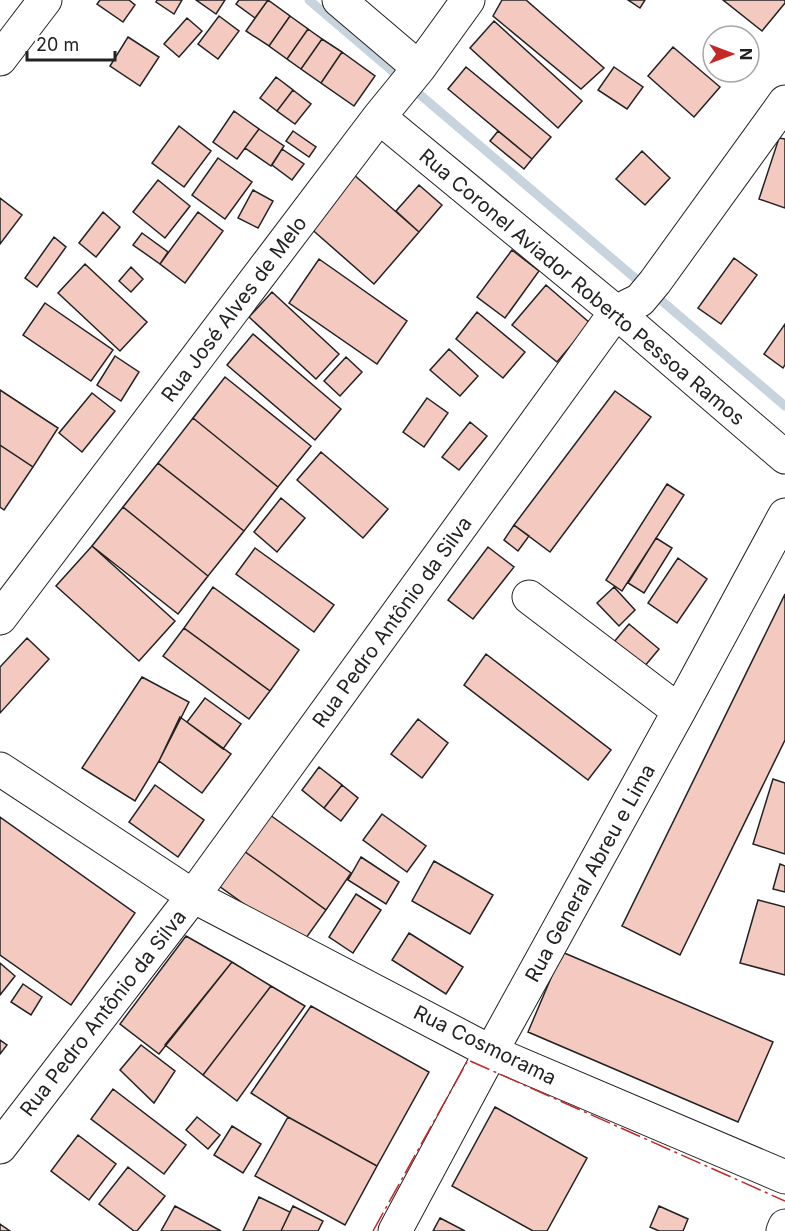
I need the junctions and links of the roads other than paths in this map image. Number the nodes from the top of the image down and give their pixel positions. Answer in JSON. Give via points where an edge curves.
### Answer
{"nodes":[{"id":1,"x":45,"y":0,"type":"edge"},
{"id":2,"x":339,"y":0,"type":"edge"},
{"id":3,"x":468,"y":0,"type":"edge"},
{"id":4,"x":6,"y":38,"type":"edge"},
{"id":5,"x":401,"y":90,"type":"junction"},
{"id":6,"x":785,"y":104,"type":"edge"},
{"id":7,"x":637,"y":298,"type":"junction"},
{"id":8,"x":782,"y":447,"type":"edge"},
{"id":9,"x":785,"y":515,"type":"edge"},
{"id":10,"x":529,"y":597,"type":"dead end"},
{"id":11,"x":0,"y":618,"type":"edge"},
{"id":12,"x":679,"y":711,"type":"junction"},
{"id":13,"x":0,"y":769,"type":"edge"},
{"id":14,"x":193,"y":896,"type":"junction"},
{"id":15,"x":491,"y":1052,"type":"junction"},
{"id":16,"x":0,"y":1147,"type":"edge"},
{"id":17,"x":785,"y":1177,"type":"edge"},
{"id":18,"x":785,"y":1226,"type":"edge"},
{"id":19,"x":395,"y":1231,"type":"edge"},
{"id":20,"x":783,"y":1231,"type":"edge"}],
"edges":[{"from":1,"to":4,"type":"street"},
{"from":2,"to":5,"type":"street","name":"Rua Coronel Aviador Roberto Pessoa Ramos"},
{"from":3,"to":5,"type":"street","name":"Rua José Alves de Melo"},
{"from":5,"to":7,"type":"street","name":"Rua Coronel Aviador Roberto Pessoa Ramos"},
{"from":5,"to":11,"type":"street","name":"Rua José Alves de Melo"},
{"from":6,"to":7,"type":"street","name":"Rua Pedro Antônio da Silva"},
{"from":7,"to":8,"type":"street","name":"Rua Coronel Aviador Roberto Pessoa Ramos"},
{"from":7,"to":14,"type":"street","name":"Rua Pedro Antônio da Silva"},
{"from":9,"to":12,"type":"street","name":"Rua General Abreu e Lima"},
{"from":10,"to":12,"type":"street"},
{"from":12,"to":15,"type":"street","name":"Rua General Abreu e Lima"},
{"from":13,"to":14,"type":"street","name":"Rua Cosmorama"},
{"from":14,"to":15,"type":"street","name":"Rua Cosmorama"},
{"from":14,"to":16,"type":"street","name":"Rua Pedro Antônio da Silva"},
{"from":15,"to":17,"type":"street","name":"Rua Cosmorama"},
{"from":15,"to":19,"type":"street","name":"Rua General Abreu e Lima"},
{"from":18,"to":20,"type":"street"}]}
